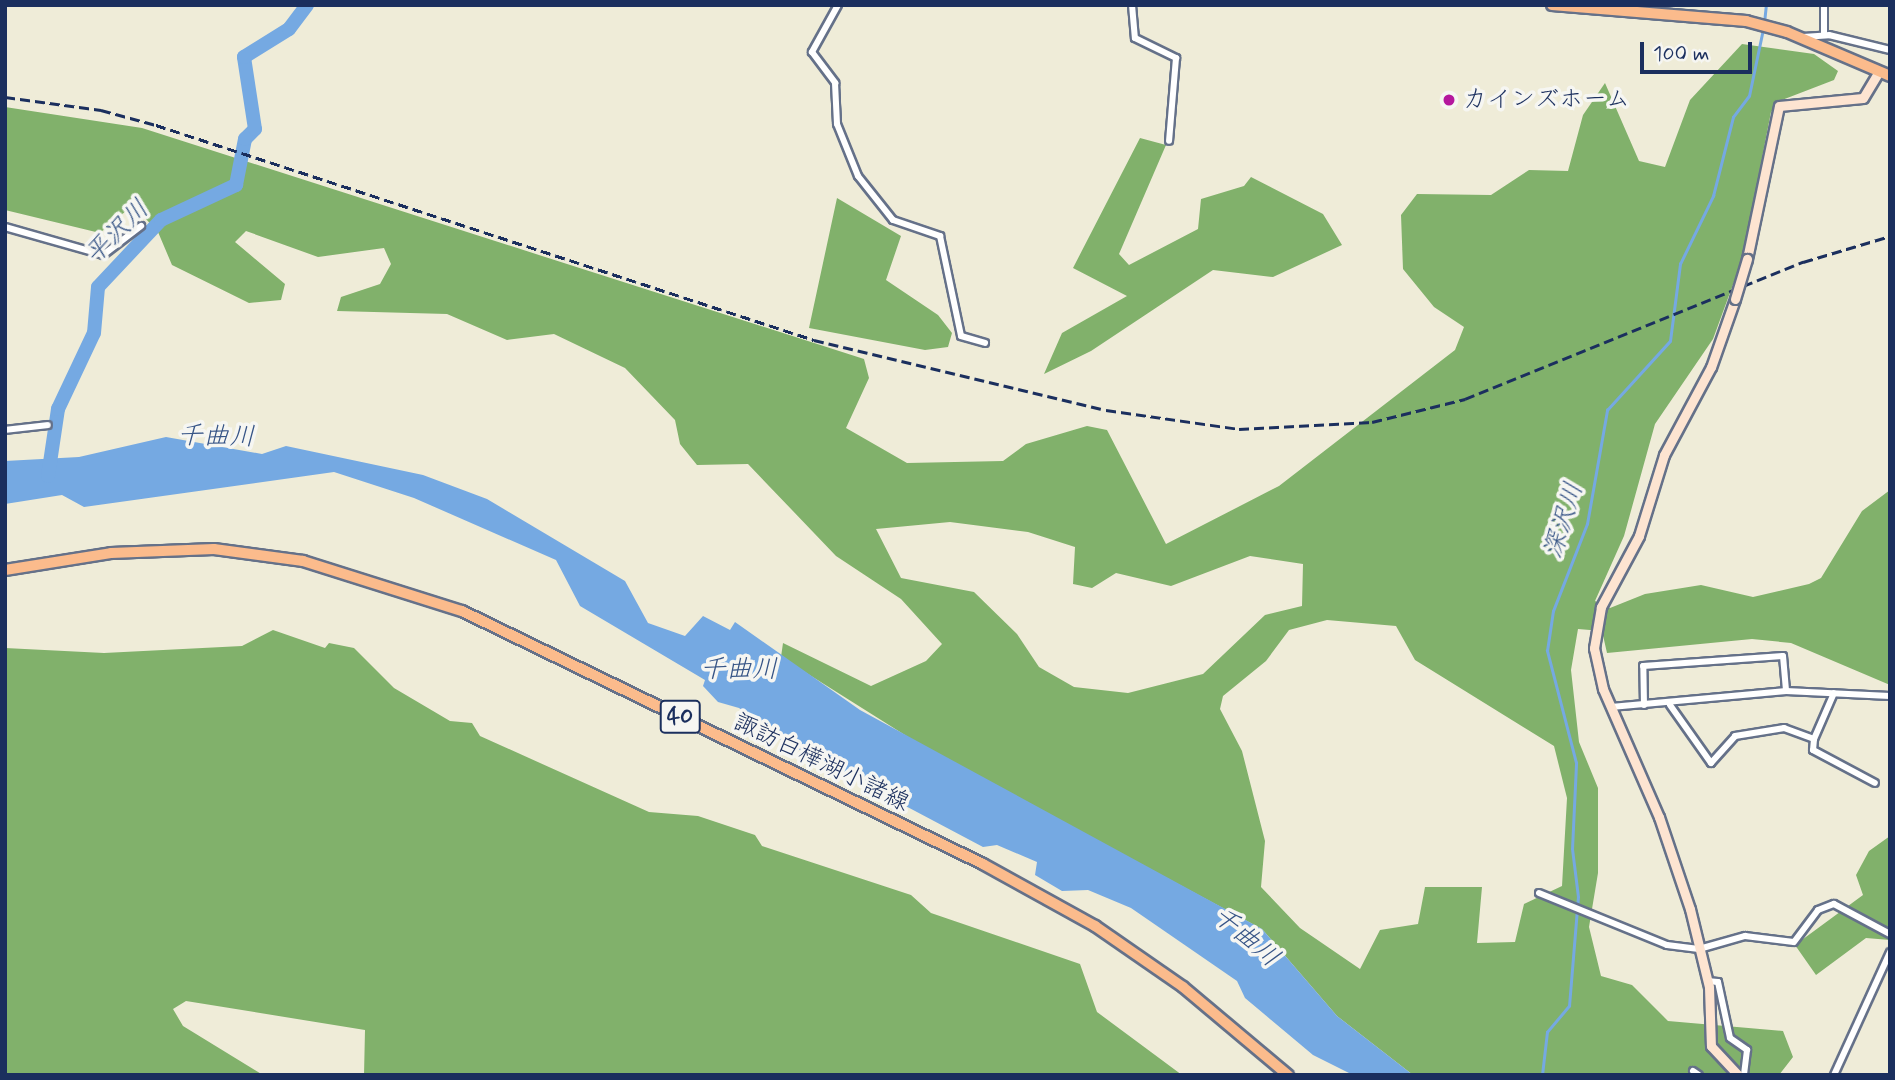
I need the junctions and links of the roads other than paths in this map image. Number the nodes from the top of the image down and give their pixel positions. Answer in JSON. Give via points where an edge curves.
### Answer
{"nodes":[{"id":1,"x":838,"y":5,"type":"edge"},
{"id":2,"x":1132,"y":5,"type":"edge"},
{"id":3,"x":1552,"y":5,"type":"edge"},
{"id":4,"x":1824,"y":5,"type":"edge"},
{"id":5,"x":1702,"y":11,"type":"edge"},
{"id":6,"x":1824,"y":36,"type":"junction"},
{"id":7,"x":1800,"y":37,"type":"junction"},
{"id":8,"x":1890,"y":50,"type":"edge"},
{"id":9,"x":1884,"y":74,"type":"edge"},
{"id":10,"x":1169,"y":141,"type":"dead end"},
{"id":11,"x":141,"y":226,"type":"dead end"},
{"id":12,"x":5,"y":227,"type":"edge"},
{"id":13,"x":985,"y":343,"type":"dead end"},
{"id":14,"x":48,"y":425,"type":"dead end"},
{"id":15,"x":5,"y":430,"type":"edge"},
{"id":16,"x":5,"y":570,"type":"edge"},
{"id":17,"x":1786,"y":691,"type":"junction"},
{"id":18,"x":1834,"y":692,"type":"junction"},
{"id":19,"x":1890,"y":696,"type":"edge"},
{"id":20,"x":1644,"y":705,"type":"junction"},
{"id":21,"x":1670,"y":705,"type":"junction"},
{"id":22,"x":1611,"y":707,"type":"junction"},
{"id":23,"x":1815,"y":739,"type":"junction"},
{"id":24,"x":1875,"y":783,"type":"dead end"},
{"id":25,"x":1539,"y":893,"type":"dead end"},
{"id":26,"x":1890,"y":934,"type":"edge"},
{"id":27,"x":1699,"y":949,"type":"junction"},
{"id":28,"x":1890,"y":952,"type":"edge"},
{"id":29,"x":1707,"y":981,"type":"junction"},
{"id":30,"x":1739,"y":1074,"type":"edge"},
{"id":31,"x":1288,"y":1075,"type":"edge"},
{"id":32,"x":1834,"y":1075,"type":"edge"}],
"edges":[{"from":1,"to":13,"type":"street","via":[[812,52],[835,83],[837,124],[858,176],[893,220],[940,236],[961,336]]},
{"from":2,"to":10,"type":"street","via":[[1135,38],[1176,58]]},
{"from":3,"to":5,"type":"highway"},
{"from":4,"to":6,"type":"street"},
{"from":5,"to":7,"type":"highway"},
{"from":6,"to":7,"type":"street"},
{"from":6,"to":8,"type":"street"},
{"from":7,"to":9,"type":"highway"},
{"from":9,"to":22,"type":"street","bridge":true,"via":[[1863,98],[1779,106],[1747,260],[1711,367],[1664,454],[1639,536],[1596,621],[1596,664]]},
{"from":11,"to":12,"type":"street","via":[[103,255]]},
{"from":14,"to":15,"type":"street"},
{"from":16,"to":31,"type":"main road","name":"諏訪白樺湖小諸線","number":"40","via":[[111,553],[214,549],[303,561],[461,611],[983,864],[1095,926],[1193,994]]},
{"from":17,"to":18,"type":"street"},
{"from":17,"to":20,"type":"street","via":[[1783,656],[1643,666]]},
{"from":17,"to":21,"type":"street"},
{"from":18,"to":19,"type":"street"},
{"from":18,"to":23,"type":"street"},
{"from":20,"to":21,"type":"street"},
{"from":20,"to":22,"type":"street"},
{"from":21,"to":23,"type":"street","via":[[1706,762],[1735,736],[1784,728]]},
{"from":22,"to":27,"type":"street","via":[[1675,858]]},
{"from":23,"to":24,"type":"street","via":[[1813,750]]},
{"from":25,"to":27,"type":"street","via":[[1667,946]]},
{"from":26,"to":27,"type":"street","via":[[1834,904],[1818,909],[1794,942],[1745,936]]},
{"from":27,"to":29,"type":"street"},
{"from":28,"to":32,"type":"street"},
{"from":29,"to":30,"type":"street","via":[[1711,1046]]},
{"from":29,"to":30,"type":"street","via":[[1718,982],[1730,1038],[1747,1050],[1750,1068]]}]}
